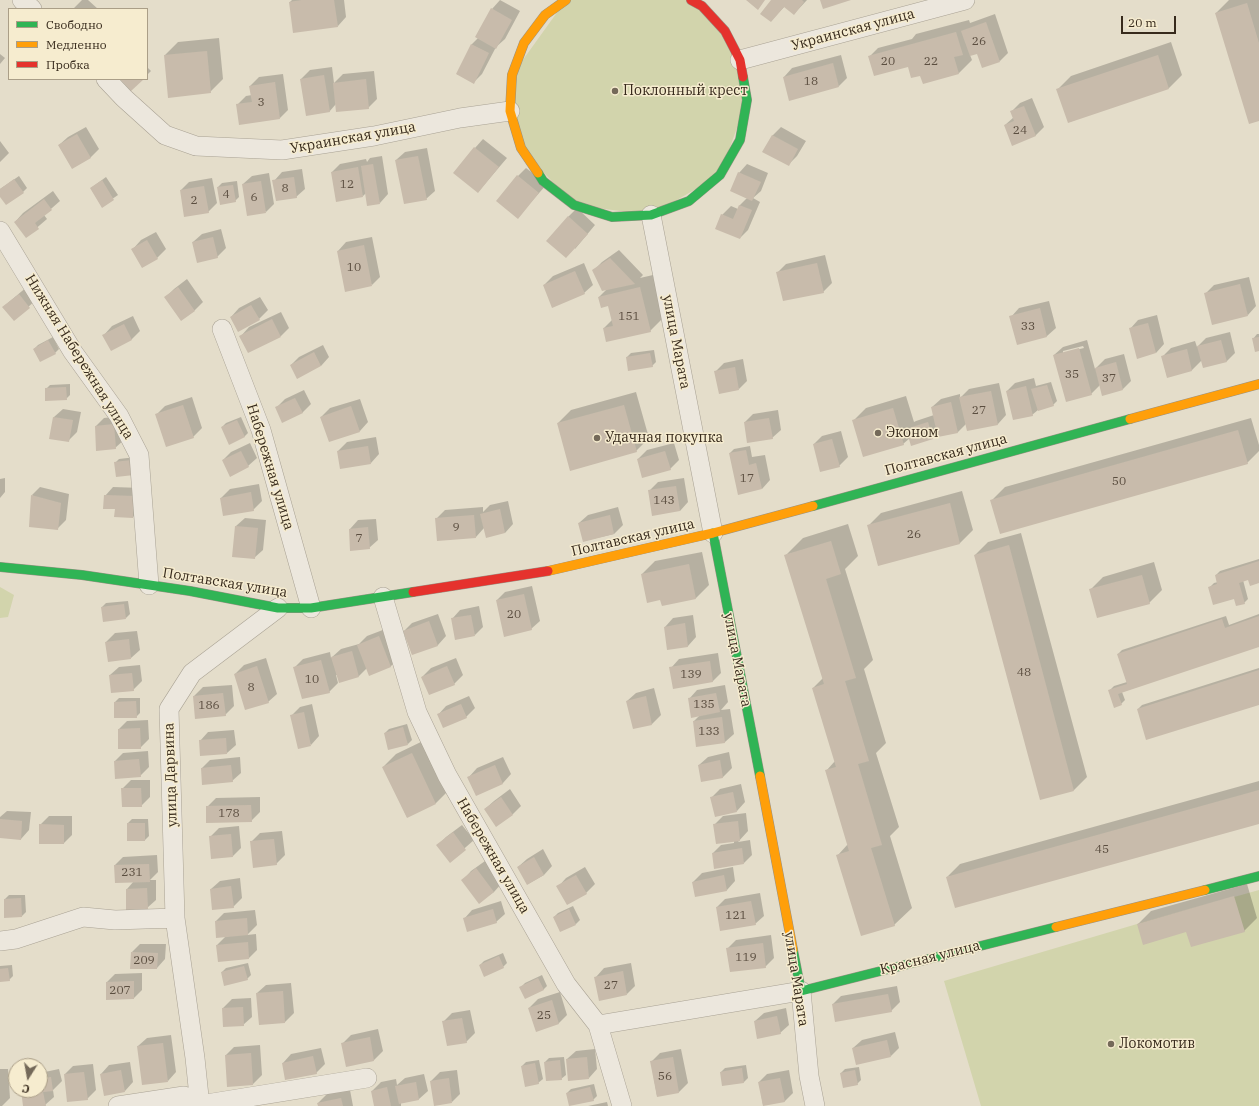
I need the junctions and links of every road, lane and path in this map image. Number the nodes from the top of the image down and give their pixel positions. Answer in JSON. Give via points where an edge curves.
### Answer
{"nodes":[{"id":1,"x":22,"y":0,"type":"edge"},
{"id":2,"x":566,"y":0,"type":"edge"},
{"id":3,"x":691,"y":0,"type":"edge"},
{"id":4,"x":965,"y":0,"type":"edge"},
{"id":5,"x":31,"y":8,"type":"edge"},
{"id":6,"x":740,"y":60,"type":"junction"},
{"id":7,"x":107,"y":80,"type":"edge"},
{"id":8,"x":510,"y":111,"type":"junction"},
{"id":9,"x":651,"y":215,"type":"junction"},
{"id":10,"x":0,"y":231,"type":"edge"},
{"id":11,"x":222,"y":329,"type":"dead end"},
{"id":12,"x":1259,"y":384,"type":"edge"},
{"id":13,"x":713,"y":533,"type":"junction"},
{"id":14,"x":0,"y":567,"type":"edge"},
{"id":15,"x":149,"y":585,"type":"junction"},
{"id":16,"x":383,"y":597,"type":"junction"},
{"id":17,"x":278,"y":608,"type":"junction"},
{"id":18,"x":311,"y":608,"type":"junction"},
{"id":19,"x":1259,"y":876,"type":"edge"},
{"id":20,"x":176,"y":918,"type":"junction"},
{"id":21,"x":0,"y":941,"type":"edge"},
{"id":22,"x":801,"y":990,"type":"junction"},
{"id":23,"x":598,"y":1025,"type":"junction"},
{"id":24,"x":367,"y":1078,"type":"dead end"},
{"id":25,"x":200,"y":1105,"type":"edge"},
{"id":26,"x":118,"y":1106,"type":"edge"},
{"id":27,"x":622,"y":1106,"type":"edge"},
{"id":28,"x":815,"y":1106,"type":"edge"}],
"edges":[{"from":1,"to":5,"type":"street"},
{"from":2,"to":8,"type":"street","via":[[545,15],[524,43],[512,75]]},
{"from":3,"to":6,"type":"street","via":[[702,6],[725,31]]},
{"from":4,"to":6,"type":"street","name":"Украинская улица"},
{"from":6,"to":9,"type":"street","via":[[747,100],[740,140],[720,175],[689,201]]},
{"from":7,"to":8,"type":"street","name":"Украинская улица","via":[[165,135],[196,146],[282,150]]},
{"from":8,"to":9,"type":"street","via":[[520,148],[543,181],[555,190],[574,204],[612,216]]},
{"from":9,"to":13,"type":"street","name":"улица Марата"},
{"from":10,"to":15,"type":"street","name":"Нижняя Набережная улица","via":[[73,352],[119,416],[139,455]]},
{"from":11,"to":18,"type":"street","name":"Набережная улица","via":[[261,430]]},
{"from":12,"to":13,"type":"street","name":"Полтавская улица"},
{"from":13,"to":16,"type":"street","name":"Полтавская улица","via":[[557,570]]},
{"from":13,"to":22,"type":"street","name":"улица Марата"},
{"from":14,"to":15,"type":"street","name":"Полтавская улица"},
{"from":15,"to":17,"type":"street","name":"Полтавская улица"},
{"from":16,"to":18,"type":"street","name":"Полтавская улица"},
{"from":16,"to":23,"type":"street","name":"Набережная улица","via":[[416,712],[447,775],[566,984]]},
{"from":17,"to":18,"type":"street","name":"Полтавская улица"},
{"from":17,"to":20,"type":"street","name":"улица Дарвина","via":[[192,673],[169,709]]},
{"from":19,"to":22,"type":"street","name":"Красная улица"},
{"from":20,"to":21,"type":"street","via":[[122,920],[83,917],[16,939]]},
{"from":20,"to":25,"type":"street","name":"улица Дарвина"},
{"from":22,"to":23,"type":"street","name":"Красная улица"},
{"from":22,"to":28,"type":"street","name":"улица Марата","via":[[809,1076]]},
{"from":23,"to":27,"type":"street","name":"Набережная улица"},
{"from":24,"to":25,"type":"street"},
{"from":25,"to":26,"type":"street","via":[[184,1096]]}]}
